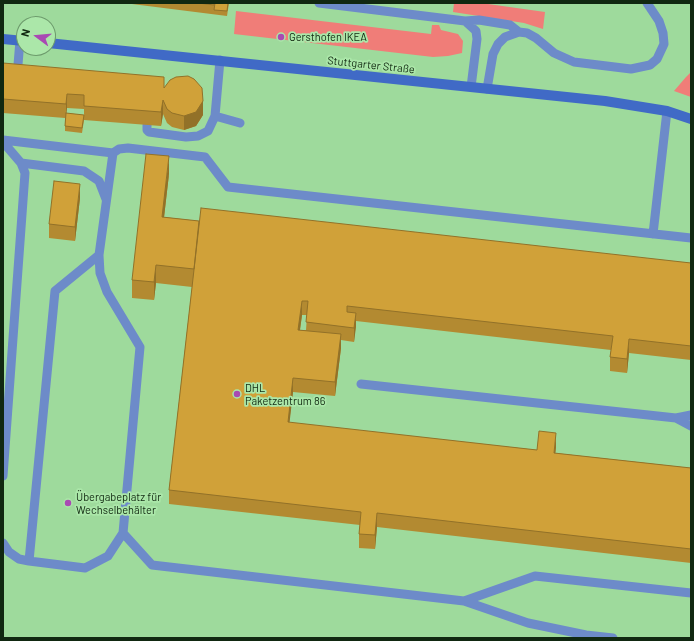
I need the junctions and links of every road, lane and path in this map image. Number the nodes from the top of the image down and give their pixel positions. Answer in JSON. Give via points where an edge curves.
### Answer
{"nodes":[{"id":1,"x":319,"y":3,"type":"edge"},
{"id":2,"x":647,"y":3,"type":"edge"},
{"id":3,"x":465,"y":21,"type":"junction"},
{"id":4,"x":519,"y":32,"type":"junction"},
{"id":5,"x":3,"y":39,"type":"edge"},
{"id":6,"x":16,"y":40,"type":"edge"},
{"id":7,"x":56,"y":44,"type":"edge"},
{"id":8,"x":19,"y":56,"type":"edge"},
{"id":9,"x":220,"y":60,"type":"junction"},
{"id":10,"x":16,"y":78,"type":"edge"},
{"id":11,"x":471,"y":87,"type":"junction"},
{"id":12,"x":487,"y":89,"type":"junction"},
{"id":13,"x":668,"y":111,"type":"junction"},
{"id":14,"x":215,"y":116,"type":"junction"},
{"id":15,"x":691,"y":119,"type":"edge"},
{"id":16,"x":240,"y":124,"type":"dead end"},
{"id":17,"x":147,"y":125,"type":"dead end"},
{"id":18,"x":3,"y":141,"type":"edge"},
{"id":19,"x":113,"y":153,"type":"junction"},
{"id":20,"x":21,"y":163,"type":"junction"},
{"id":21,"x":106,"y":201,"type":"junction"},
{"id":22,"x":653,"y":234,"type":"junction"},
{"id":23,"x":691,"y":238,"type":"edge"},
{"id":24,"x":99,"y":255,"type":"junction"},
{"id":25,"x":361,"y":384,"type":"dead end"},
{"id":26,"x":691,"y":415,"type":"edge"},
{"id":27,"x":676,"y":418,"type":"junction"},
{"id":28,"x":691,"y":426,"type":"edge"},
{"id":29,"x":3,"y":476,"type":"edge"},
{"id":30,"x":123,"y":533,"type":"junction"},
{"id":31,"x":3,"y":543,"type":"edge"},
{"id":32,"x":29,"y":561,"type":"junction"},
{"id":33,"x":691,"y":594,"type":"edge"},
{"id":34,"x":464,"y":601,"type":"junction"},
{"id":35,"x":613,"y":638,"type":"edge"}],
"edges":[{"from":1,"to":3,"type":"lane"},
{"from":2,"to":4,"type":"lane","via":[[659,21],[664,44],[657,59],[650,65],[640,68],[565,60],[528,33]]},
{"from":3,"to":4,"type":"lane","via":[[479,20],[510,25]]},
{"from":3,"to":11,"type":"lane","via":[[476,31],[477,39]]},
{"from":4,"to":12,"type":"lane","via":[[505,37],[498,44],[493,54]]},
{"from":5,"to":6,"type":"street"},
{"from":7,"to":9,"type":"street","name":"Stuttgarter Straße"},
{"from":8,"to":10,"type":"lane"},
{"from":9,"to":11,"type":"street","name":"Stuttgarter Straße","via":[[330,74]]},
{"from":9,"to":14,"type":"lane"},
{"from":11,"to":12,"type":"street","name":"Stuttgarter Straße"},
{"from":12,"to":13,"type":"street","name":"Stuttgarter Straße","via":[[605,101]]},
{"from":13,"to":15,"type":"street","name":"Stuttgarter Straße"},
{"from":13,"to":22,"type":"lane"},
{"from":14,"to":16,"type":"lane"},
{"from":14,"to":17,"type":"lane","via":[[208,131],[198,136],[155,133],[147,130]]},
{"from":18,"to":19,"type":"lane"},
{"from":18,"to":20,"type":"lane"},
{"from":19,"to":21,"type":"lane"},
{"from":19,"to":22,"type":"lane","via":[[128,148],[205,157],[228,187]]},
{"from":20,"to":21,"type":"lane","via":[[84,171],[99,181]]},
{"from":20,"to":29,"type":"lane","via":[[25,173]]},
{"from":21,"to":24,"type":"lane"},
{"from":22,"to":23,"type":"lane"},
{"from":24,"to":30,"type":"lane","via":[[100,273],[107,292],[140,347]]},
{"from":24,"to":32,"type":"lane","via":[[55,291]]},
{"from":25,"to":27,"type":"lane"},
{"from":26,"to":27,"type":"lane"},
{"from":27,"to":28,"type":"lane"},
{"from":30,"to":32,"type":"lane","via":[[108,556],[85,568]]},
{"from":30,"to":34,"type":"lane","via":[[152,565]]},
{"from":31,"to":32,"type":"lane","via":[[14,555]]},
{"from":33,"to":34,"type":"lane","via":[[535,576]]},
{"from":34,"to":35,"type":"lane","via":[[528,623]]}]}
